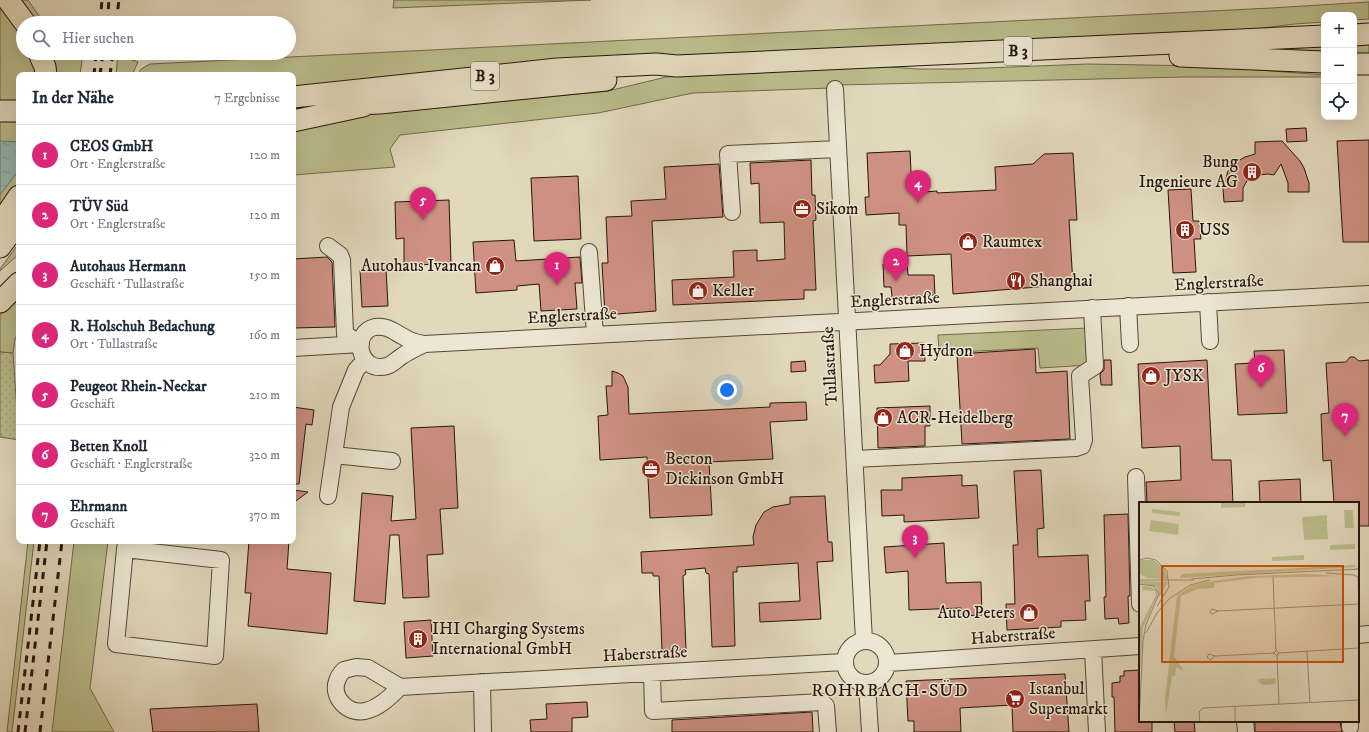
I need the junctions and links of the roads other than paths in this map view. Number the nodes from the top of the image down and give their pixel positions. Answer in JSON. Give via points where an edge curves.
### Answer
{"nodes":[{"id":1,"x":8,"y":0,"type":"edge"},
{"id":2,"x":20,"y":16,"type":"edge"},
{"id":3,"x":1369,"y":34,"type":"edge"},
{"id":4,"x":1357,"y":35,"type":"edge"},
{"id":5,"x":1321,"y":36,"type":"edge"},
{"id":6,"x":1117,"y":46,"type":"junction"},
{"id":7,"x":42,"y":60,"type":"edge"},
{"id":8,"x":1321,"y":62,"type":"edge"},
{"id":9,"x":1357,"y":64,"type":"edge"},
{"id":10,"x":1369,"y":64,"type":"edge"},
{"id":11,"x":677,"y":66,"type":"junction"},
{"id":12,"x":46,"y":72,"type":"edge"},
{"id":13,"x":835,"y":89,"type":"dead end"},
{"id":14,"x":296,"y":97,"type":"edge"},
{"id":15,"x":380,"y":103,"type":"junction"},
{"id":16,"x":296,"y":106,"type":"edge"},
{"id":17,"x":0,"y":111,"type":"edge"},
{"id":18,"x":16,"y":111,"type":"edge"},
{"id":19,"x":296,"y":120,"type":"edge"},
{"id":20,"x":838,"y":149,"type":"junction"},
{"id":21,"x":16,"y":200,"type":"edge"},
{"id":22,"x":732,"y":212,"type":"dead end"},
{"id":23,"x":0,"y":224,"type":"edge"},
{"id":24,"x":16,"y":225,"type":"edge"},
{"id":25,"x":328,"y":246,"type":"dead end"},
{"id":26,"x":0,"y":247,"type":"edge"},
{"id":27,"x":589,"y":252,"type":"dead end"},
{"id":28,"x":16,"y":286,"type":"edge"},
{"id":29,"x":1369,"y":294,"type":"edge"},
{"id":30,"x":0,"y":302,"type":"edge"},
{"id":31,"x":1208,"y":302,"type":"junction"},
{"id":32,"x":1128,"y":306,"type":"junction"},
{"id":33,"x":1092,"y":308,"type":"junction"},
{"id":34,"x":847,"y":322,"type":"junction"},
{"id":35,"x":594,"y":334,"type":"junction"},
{"id":36,"x":1210,"y":340,"type":"dead end"},
{"id":37,"x":361,"y":344,"type":"junction"},
{"id":38,"x":424,"y":344,"type":"junction"},
{"id":39,"x":1130,"y":344,"type":"dead end"},
{"id":40,"x":296,"y":348,"type":"edge"},
{"id":41,"x":365,"y":360,"type":"junction"},
{"id":42,"x":334,"y":455,"type":"junction"},
{"id":43,"x":855,"y":460,"type":"junction"},
{"id":44,"x":392,"y":461,"type":"dead end"},
{"id":45,"x":1136,"y":478,"type":"dead end"},
{"id":46,"x":328,"y":496,"type":"dead end"},
{"id":47,"x":125,"y":545,"type":"edge"},
{"id":48,"x":1139,"y":572,"type":"edge"},
{"id":49,"x":1369,"y":634,"type":"edge"},
{"id":50,"x":1359,"y":635,"type":"edge"},
{"id":51,"x":864,"y":640,"type":"junction"},
{"id":52,"x":1139,"y":646,"type":"edge"},
{"id":53,"x":1093,"y":649,"type":"junction"},
{"id":54,"x":844,"y":662,"type":"junction"},
{"id":55,"x":888,"y":663,"type":"junction"},
{"id":56,"x":652,"y":673,"type":"junction"},
{"id":57,"x":482,"y":682,"type":"junction"},
{"id":58,"x":867,"y":684,"type":"junction"},
{"id":59,"x":400,"y":686,"type":"dead end"},
{"id":60,"x":1245,"y":722,"type":"edge"},
{"id":61,"x":483,"y":732,"type":"edge"},
{"id":62,"x":828,"y":732,"type":"edge"},
{"id":63,"x":870,"y":732,"type":"edge"},
{"id":64,"x":1097,"y":732,"type":"edge"},
{"id":65,"x":1246,"y":732,"type":"edge"}],
"edges":[{"from":1,"to":2,"type":"main road"},
{"from":3,"to":4,"type":"main road"},
{"from":5,"to":6,"type":"main road","number":"B 3"},
{"from":6,"to":8,"type":"main road","via":[[1141,55]]},
{"from":6,"to":11,"type":"main road","number":"B 3"},
{"from":7,"to":12,"type":"main road"},
{"from":9,"to":10,"type":"main road"},
{"from":11,"to":14,"type":"main road","number":"B 3","via":[[656,64],[535,71]]},
{"from":11,"to":15,"type":"main road","number":"B 3","via":[[600,81]]},
{"from":13,"to":20,"type":"street","name":"Tullastraße"},
{"from":15,"to":16,"type":"main road","number":"B 3"},
{"from":15,"to":19,"type":"main road","number":"B 3"},
{"from":17,"to":18,"type":"main road"},
{"from":20,"to":22,"type":"street","via":[[728,154]]},
{"from":20,"to":34,"type":"street","name":"Tullastraße"},
{"from":21,"to":23,"type":"main road"},
{"from":24,"to":26,"type":"main road"},
{"from":25,"to":37,"type":"street","via":[[340,255],[342,260],[345,334]]},
{"from":27,"to":35,"type":"street"},
{"from":28,"to":30,"type":"main road"},
{"from":29,"to":31,"type":"street","name":"Englerstraße"},
{"from":31,"to":32,"type":"street","name":"Englerstraße"},
{"from":31,"to":36,"type":"street"},
{"from":32,"to":33,"type":"street","name":"Englerstraße"},
{"from":32,"to":39,"type":"street"},
{"from":33,"to":34,"type":"street","name":"Englerstraße"},
{"from":33,"to":43,"type":"street","via":[[1095,366],[1080,376],[1084,440],[1082,446]]},
{"from":34,"to":35,"type":"street","name":"Englerstraße"},
{"from":34,"to":43,"type":"street","name":"Tullastraße"},
{"from":35,"to":38,"type":"street","name":"Englerstraße"},
{"from":37,"to":38,"type":"street","name":"Englerstraße","via":[[368,330],[384,327],[411,341]]},
{"from":37,"to":40,"type":"street"},
{"from":37,"to":41,"type":"street"},
{"from":38,"to":41,"type":"street","name":"Englerstraße","via":[[387,366],[377,367]]},
{"from":41,"to":42,"type":"street","via":[[356,370],[341,407]]},
{"from":42,"to":44,"type":"street"},
{"from":42,"to":46,"type":"street"},
{"from":43,"to":51,"type":"street","name":"Tullastraße"},
{"from":45,"to":48,"type":"street"},
{"from":47,"to":47,"type":"street","via":[[116,644],[215,656],[221,560]]},
{"from":49,"to":50,"type":"street"},
{"from":51,"to":54,"type":"street","via":[[851,646]]},
{"from":51,"to":55,"type":"street","via":[[880,646],[886,654]]},
{"from":52,"to":53,"type":"street","name":"Haberstraße"},
{"from":53,"to":55,"type":"street","name":"Haberstraße"},
{"from":53,"to":64,"type":"street"},
{"from":54,"to":56,"type":"street","name":"Haberstraße"},
{"from":54,"to":58,"type":"street","via":[[852,679]]},
{"from":55,"to":58,"type":"street","via":[[881,678]]},
{"from":56,"to":57,"type":"street","name":"Haberstraße"},
{"from":56,"to":62,"type":"street","via":[[653,711],[822,702],[826,706]]},
{"from":57,"to":59,"type":"street","name":"Haberstraße"},
{"from":57,"to":61,"type":"street"},
{"from":58,"to":63,"type":"street"},
{"from":60,"to":65,"type":"street"}]}
